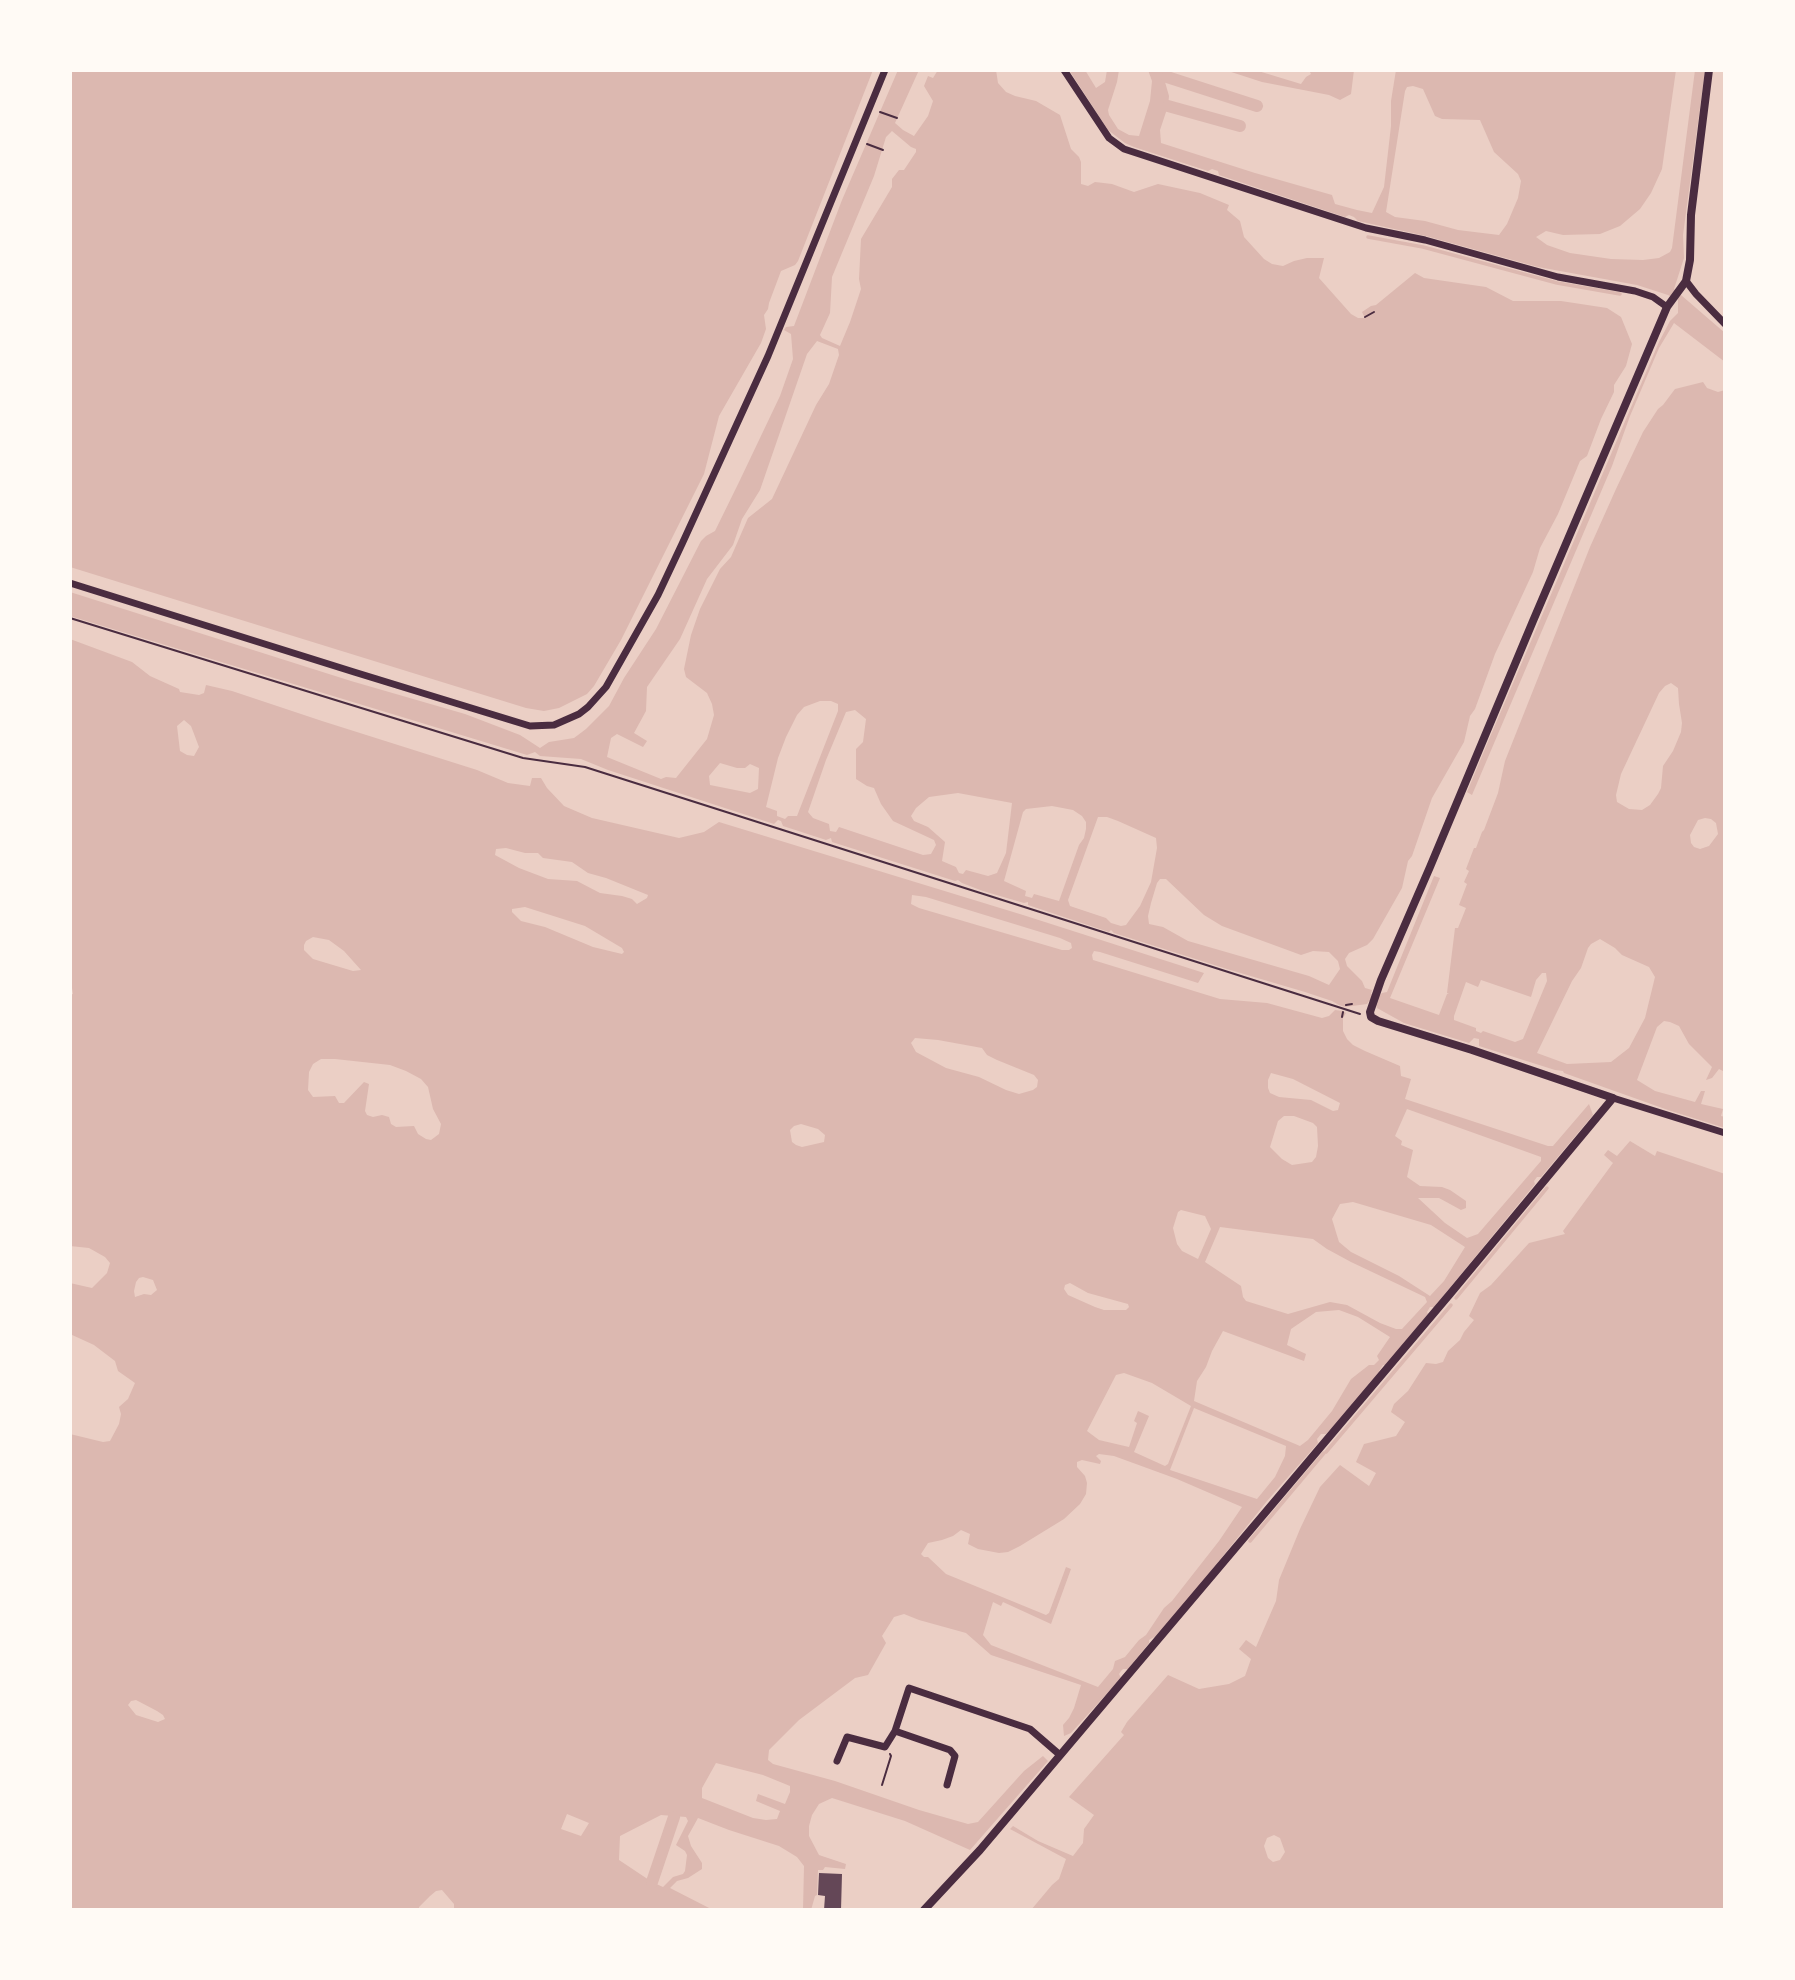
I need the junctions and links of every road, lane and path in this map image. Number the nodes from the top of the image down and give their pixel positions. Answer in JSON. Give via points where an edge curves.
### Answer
{"nodes":[{"id":1,"x":885,"y":70,"type":"edge"},
{"id":2,"x":1064,"y":70,"type":"edge"},
{"id":3,"x":1709,"y":70,"type":"edge"},
{"id":4,"x":880,"y":112,"type":"dead end"},
{"id":5,"x":897,"y":118,"type":"dead end"},
{"id":6,"x":867,"y":144,"type":"dead end"},
{"id":7,"x":883,"y":150,"type":"dead end"},
{"id":8,"x":1686,"y":281,"type":"junction"},
{"id":9,"x":1667,"y":307,"type":"junction"},
{"id":10,"x":1374,"y":312,"type":"dead end"},
{"id":11,"x":1365,"y":317,"type":"dead end"},
{"id":12,"x":1725,"y":324,"type":"edge"},
{"id":13,"x":70,"y":583,"type":"edge"},
{"id":14,"x":70,"y":618,"type":"edge"},
{"id":15,"x":1352,"y":1004,"type":"dead end"},
{"id":16,"x":1346,"y":1005,"type":"dead end"},
{"id":17,"x":1344,"y":1011,"type":"junction"},
{"id":18,"x":1342,"y":1017,"type":"dead end"},
{"id":19,"x":1371,"y":1017,"type":"junction"},
{"id":20,"x":1613,"y":1098,"type":"junction"},
{"id":21,"x":1725,"y":1133,"type":"edge"},
{"id":22,"x":895,"y":1731,"type":"junction"},
{"id":23,"x":885,"y":1747,"type":"junction"},
{"id":24,"x":1060,"y":1755,"type":"junction"},
{"id":25,"x":837,"y":1761,"type":"dead end"},
{"id":26,"x":882,"y":1785,"type":"dead end"},
{"id":27,"x":947,"y":1785,"type":"dead end"},
{"id":28,"x":924,"y":1910,"type":"edge"}],
"edges":[{"from":1,"to":13,"type":"street","via":[[763,369],[658,596],[606,687],[588,708],[566,721],[530,726]]},
{"from":2,"to":9,"type":"street","via":[[1109,138],[1124,149],[1366,228],[1558,277],[1635,291]]},
{"from":3,"to":8,"type":"street"},
{"from":4,"to":5,"type":"path"},
{"from":6,"to":7,"type":"path"},
{"from":8,"to":9,"type":"street"},
{"from":8,"to":12,"type":"street"},
{"from":9,"to":19,"type":"street","via":[[1374,999]]},
{"from":10,"to":11,"type":"path"},
{"from":14,"to":17,"type":"path","via":[[523,758],[585,767]]},
{"from":15,"to":16,"type":"path"},
{"from":17,"to":18,"type":"path"},
{"from":17,"to":19,"type":"path"},
{"from":19,"to":20,"type":"street"},
{"from":20,"to":21,"type":"street"},
{"from":20,"to":24,"type":"street"},
{"from":22,"to":23,"type":"street"},
{"from":22,"to":24,"type":"street","via":[[909,1688],[1030,1729]]},
{"from":22,"to":27,"type":"street","via":[[950,1750],[955,1756]]},
{"from":23,"to":25,"type":"street","via":[[847,1737]]},
{"from":23,"to":26,"type":"path","via":[[891,1756]]},
{"from":24,"to":28,"type":"street"}]}
